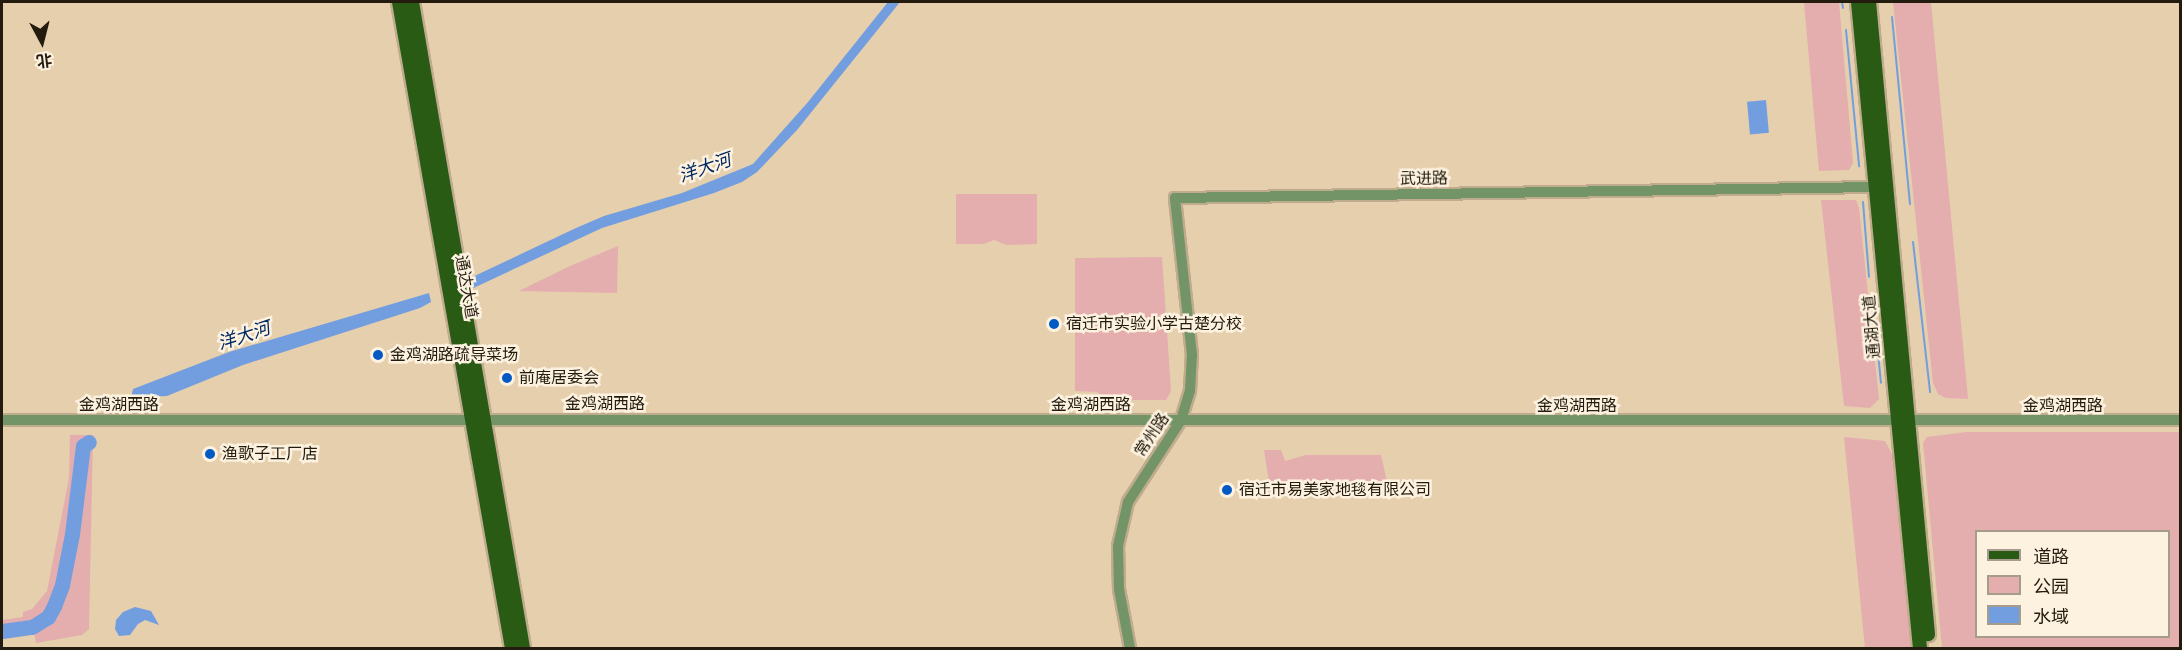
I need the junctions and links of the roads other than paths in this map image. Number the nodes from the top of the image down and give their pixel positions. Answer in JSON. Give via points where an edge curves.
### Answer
{"nodes":[{"id":1,"x":399,"y":2,"type":"edge"},
{"id":2,"x":412,"y":2,"type":"edge"},
{"id":3,"x":1858,"y":2,"type":"edge"},
{"id":4,"x":1869,"y":2,"type":"edge"},
{"id":5,"x":1875,"y":187,"type":"junction"},
{"id":6,"x":1175,"y":198,"type":"joint"},
{"id":7,"x":477,"y":419,"type":"junction"},
{"id":8,"x":2,"y":420,"type":"edge"},
{"id":9,"x":1181,"y":420,"type":"junction"},
{"id":10,"x":2181,"y":420,"type":"edge"},
{"id":11,"x":1903,"y":422,"type":"junction"},
{"id":12,"x":512,"y":648,"type":"edge"},
{"id":13,"x":523,"y":648,"type":"edge"},
{"id":14,"x":1130,"y":648,"type":"edge"},
{"id":15,"x":1920,"y":648,"type":"edge"},
{"id":16,"x":1929,"y":648,"type":"edge"}],
"edges":[{"from":1,"to":7,"type":"main road","name":"通达大道"},
{"from":2,"to":7,"type":"main road","name":"通达大道"},
{"from":3,"to":5,"type":"main road","name":"通湖大道"},
{"from":4,"to":11,"type":"main road","name":"通湖大道"},
{"from":5,"to":6,"type":"street","name":"武进路"},
{"from":5,"to":11,"type":"main road","name":"通湖大道"},
{"from":6,"to":9,"type":"street","name":"常州路","via":[[1192,355],[1190,391]]},
{"from":7,"to":8,"type":"street","name":"金鸡湖西路"},
{"from":7,"to":9,"type":"street","name":"金鸡湖西路"},
{"from":7,"to":12,"type":"main road","name":"通达大道"},
{"from":7,"to":13,"type":"main road","name":"通达大道"},
{"from":9,"to":11,"type":"street","name":"金鸡湖西路"},
{"from":9,"to":14,"type":"street","name":"常州路","via":[[1128,502],[1118,546],[1119,589]]},
{"from":10,"to":11,"type":"street","name":"金鸡湖西路"},
{"from":11,"to":15,"type":"main road","name":"通湖大道"},
{"from":11,"to":16,"type":"main road","name":"通湖大道"}]}
